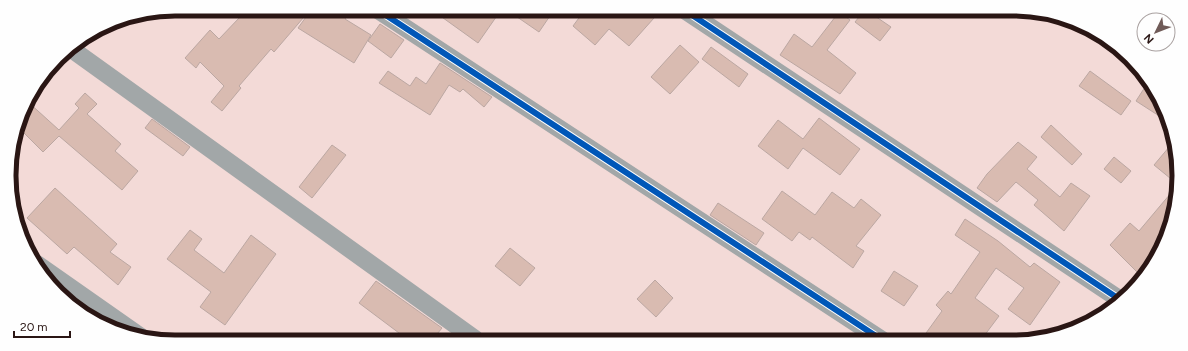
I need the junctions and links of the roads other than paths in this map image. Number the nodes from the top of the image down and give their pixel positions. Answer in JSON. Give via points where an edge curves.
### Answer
{"nodes":[{"id":1,"x":387,"y":16,"type":"edge"},
{"id":2,"x":694,"y":16,"type":"edge"},
{"id":3,"x":75,"y":52,"type":"edge"},
{"id":4,"x":48,"y":272,"type":"edge"},
{"id":5,"x":1116,"y":297,"type":"edge"},
{"id":6,"x":129,"y":329,"type":"edge"},
{"id":7,"x":469,"y":335,"type":"edge"},
{"id":8,"x":874,"y":335,"type":"edge"}],
"edges":[{"from":1,"to":8,"type":"street"},
{"from":2,"to":5,"type":"street"},
{"from":3,"to":7,"type":"street"},
{"from":4,"to":6,"type":"street"}]}
